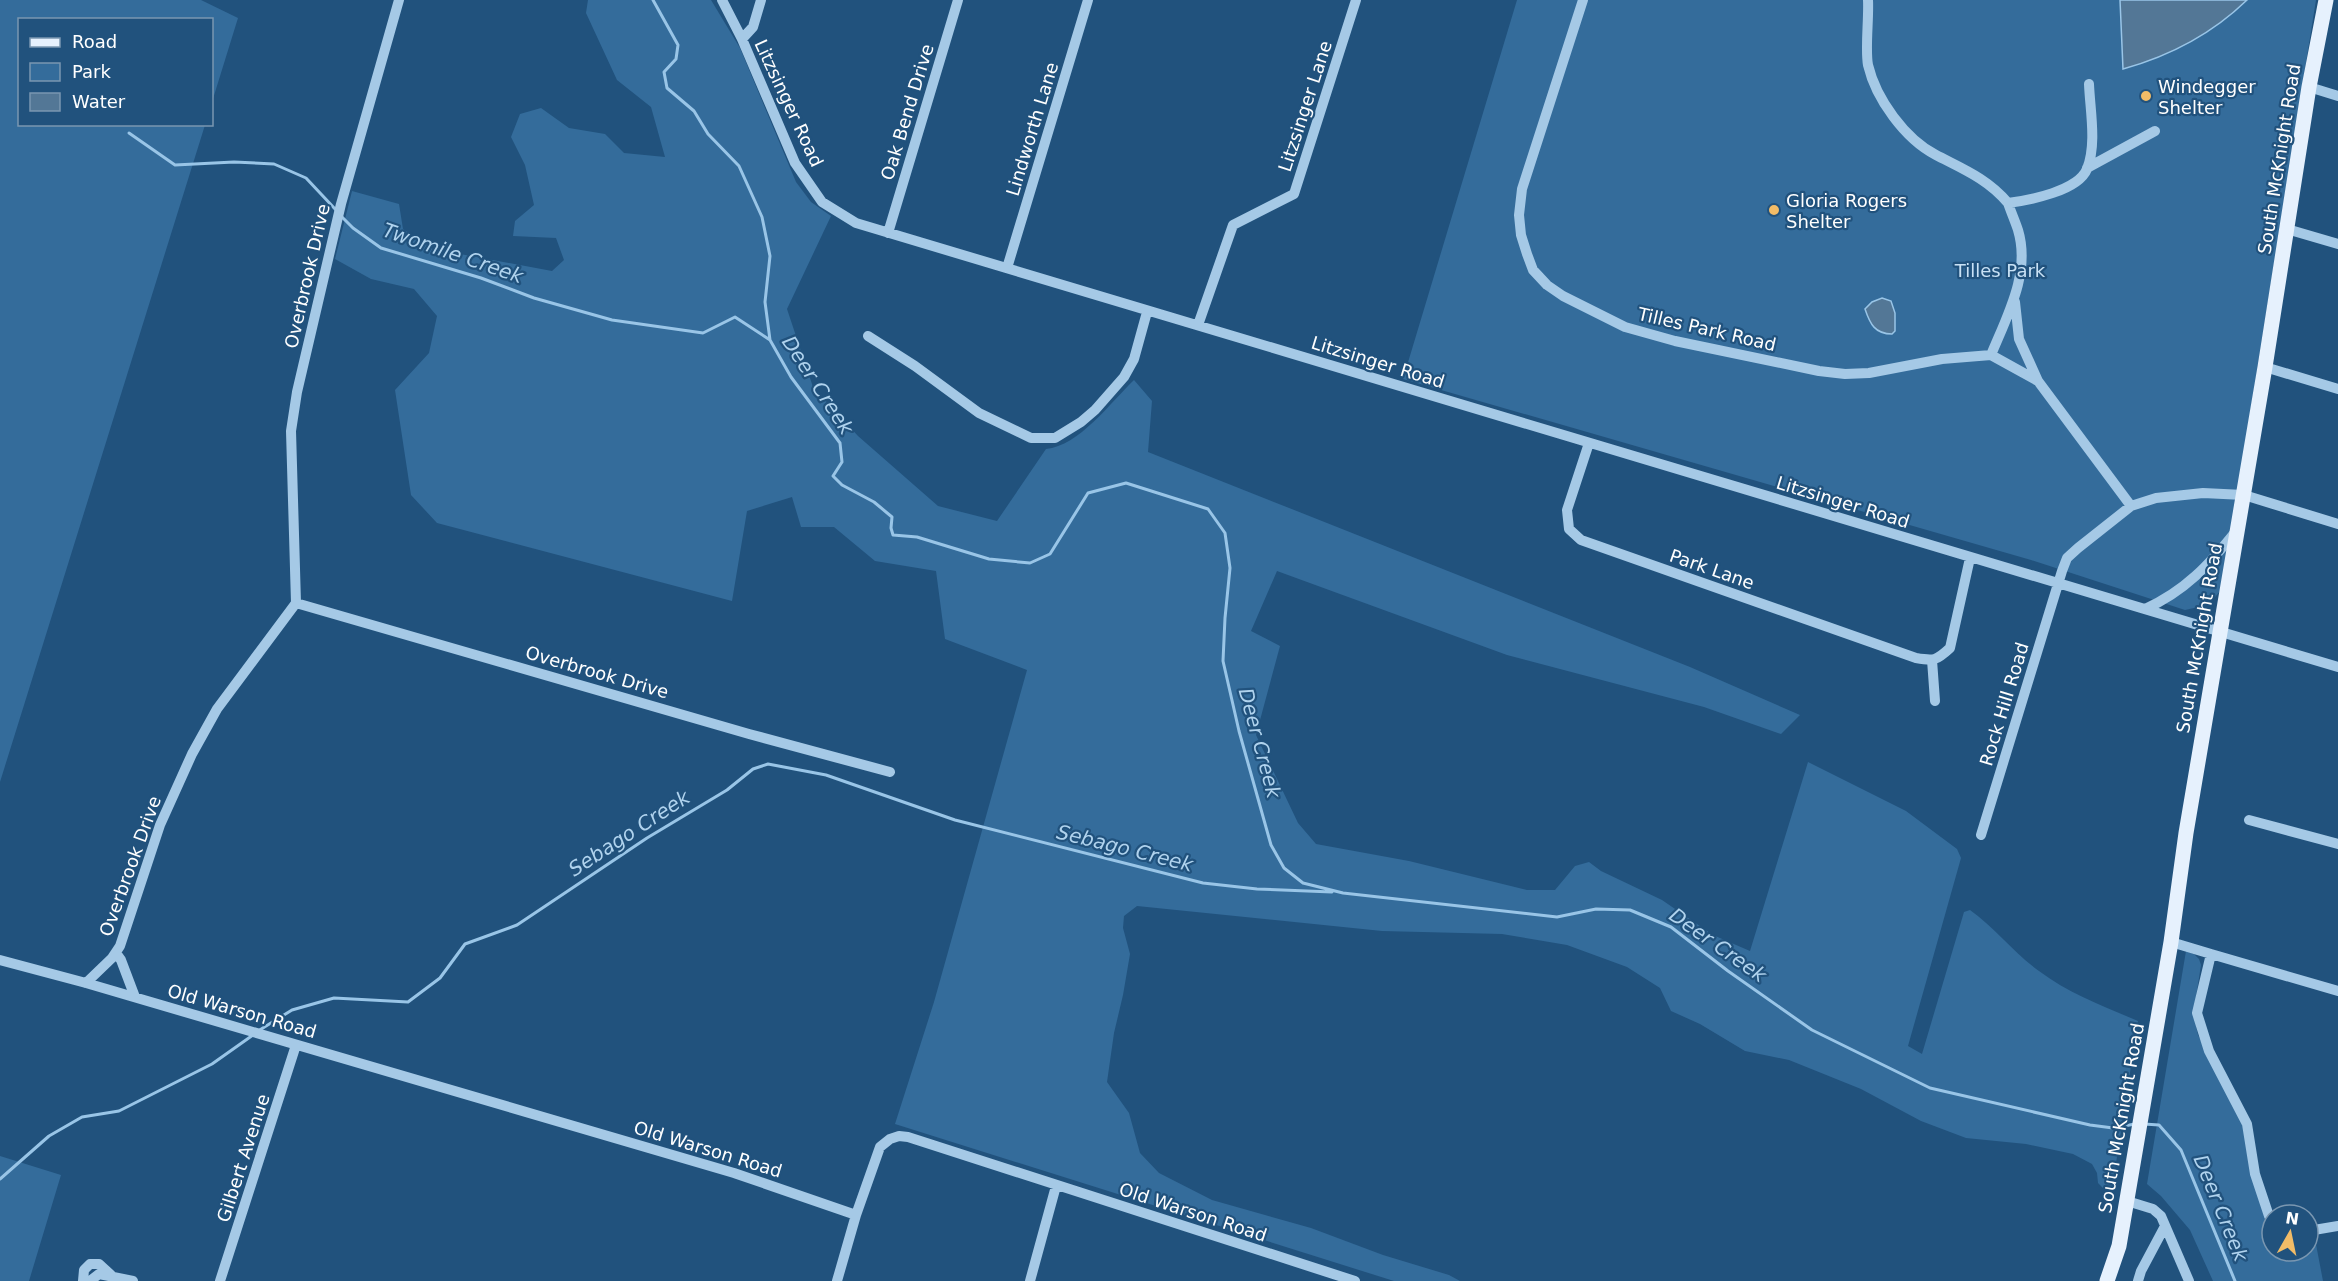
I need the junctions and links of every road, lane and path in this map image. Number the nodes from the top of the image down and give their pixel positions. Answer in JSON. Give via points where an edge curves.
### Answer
{"nodes":[{"id":1,"x":399,"y":0,"type":"edge"},
{"id":2,"x":722,"y":0,"type":"edge"},
{"id":3,"x":761,"y":0,"type":"edge"},
{"id":4,"x":958,"y":0,"type":"edge"},
{"id":5,"x":1088,"y":0,"type":"edge"},
{"id":6,"x":1356,"y":0,"type":"edge"},
{"id":7,"x":1583,"y":0,"type":"edge"},
{"id":8,"x":1868,"y":0,"type":"edge"},
{"id":9,"x":2326,"y":0,"type":"edge"},
{"id":10,"x":742,"y":39,"type":"junction"},
{"id":11,"x":2089,"y":84,"type":"dead end"},
{"id":12,"x":2308,"y":87,"type":"junction"},
{"id":13,"x":2338,"y":96,"type":"edge"},
{"id":14,"x":2155,"y":131,"type":"dead end"},
{"id":15,"x":2087,"y":168,"type":"junction"},
{"id":16,"x":2008,"y":203,"type":"junction"},
{"id":17,"x":2288,"y":229,"type":"junction"},
{"id":18,"x":888,"y":233,"type":"junction"},
{"id":19,"x":2338,"y":244,"type":"edge"},
{"id":20,"x":1007,"y":268,"type":"junction"},
{"id":21,"x":2015,"y":298,"type":"junction"},
{"id":22,"x":1148,"y":312,"type":"junction"},
{"id":23,"x":1198,"y":325,"type":"junction"},
{"id":24,"x":868,"y":336,"type":"dead end"},
{"id":25,"x":1991,"y":355,"type":"junction"},
{"id":26,"x":2265,"y":367,"type":"junction"},
{"id":27,"x":2038,"y":381,"type":"junction"},
{"id":28,"x":2338,"y":389,"type":"edge"},
{"id":29,"x":1589,"y":443,"type":"junction"},
{"id":30,"x":2244,"y":495,"type":"junction"},
{"id":31,"x":2131,"y":506,"type":"junction"},
{"id":32,"x":2338,"y":524,"type":"edge"},
{"id":33,"x":2238,"y":529,"type":"junction"},
{"id":34,"x":1970,"y":558,"type":"junction"},
{"id":35,"x":2059,"y":583,"type":"junction"},
{"id":36,"x":296,"y":603,"type":"junction"},
{"id":37,"x":2145,"y":609,"type":"junction"},
{"id":38,"x":2220,"y":632,"type":"junction"},
{"id":39,"x":1932,"y":660,"type":"junction"},
{"id":40,"x":2338,"y":667,"type":"edge"},
{"id":41,"x":1935,"y":701,"type":"dead end"},
{"id":42,"x":890,"y":772,"type":"dead end"},
{"id":43,"x":2250,"y":820,"type":"dead end"},
{"id":44,"x":1981,"y":835,"type":"dead end"},
{"id":45,"x":2338,"y":844,"type":"edge"},
{"id":46,"x":2171,"y":942,"type":"junction"},
{"id":47,"x":116,"y":952,"type":"junction"},
{"id":48,"x":2211,"y":954,"type":"junction"},
{"id":49,"x":0,"y":960,"type":"edge"},
{"id":50,"x":86,"y":983,"type":"junction"},
{"id":51,"x":2338,"y":991,"type":"edge"},
{"id":52,"x":135,"y":997,"type":"junction"},
{"id":53,"x":296,"y":1045,"type":"junction"},
{"id":54,"x":1056,"y":1186,"type":"junction"},
{"id":55,"x":2127,"y":1201,"type":"junction"},
{"id":56,"x":2265,"y":1203,"type":"edge"},
{"id":57,"x":856,"y":1215,"type":"junction"},
{"id":58,"x":2165,"y":1226,"type":"junction"},
{"id":59,"x":2338,"y":1226,"type":"edge"},
{"id":60,"x":2320,"y":1229,"type":"edge"},
{"id":61,"x":109,"y":1274,"type":"junction"},
{"id":62,"x":83,"y":1281,"type":"edge"},
{"id":63,"x":90,"y":1281,"type":"edge"},
{"id":64,"x":133,"y":1281,"type":"edge"},
{"id":65,"x":220,"y":1281,"type":"edge"},
{"id":66,"x":837,"y":1281,"type":"edge"},
{"id":67,"x":1030,"y":1281,"type":"edge"},
{"id":68,"x":1355,"y":1281,"type":"edge"},
{"id":69,"x":2107,"y":1281,"type":"edge"},
{"id":70,"x":2138,"y":1281,"type":"edge"},
{"id":71,"x":2188,"y":1281,"type":"edge"}],
"edges":[{"from":1,"to":36,"type":"street","name":"Overbrook Drive","via":[[334,228],[297,392],[291,431]]},
{"from":2,"to":10,"type":"street","name":"Litzsinger Road"},
{"from":3,"to":10,"type":"street","via":[[753,27]]},
{"from":4,"to":18,"type":"street","name":"Oak Bend Drive"},
{"from":5,"to":20,"type":"street","name":"Lindworth Lane"},
{"from":6,"to":23,"type":"street","name":"Litzsinger Lane","via":[[1294,194],[1233,225]]},
{"from":7,"to":25,"type":"street","name":"Tilles Park Road","via":[[1522,189],[1521,235],[1533,270],[1547,285],[1625,327],[1820,371],[1869,373],[1942,359]]},
{"from":8,"to":16,"type":"street","via":[[1868,64],[1882,99],[1906,134],[1930,152],[1986,181]]},
{"from":9,"to":12,"type":"main road","name":"South McKnight Road"},
{"from":10,"to":18,"type":"street","name":"Litzsinger Road","via":[[795,163],[822,202],[856,223]]},
{"from":11,"to":15,"type":"street","via":[[2091,147]]},
{"from":12,"to":13,"type":"street"},
{"from":12,"to":17,"type":"main road","name":"South McKnight Road"},
{"from":14,"to":15,"type":"street"},
{"from":15,"to":16,"type":"street","via":[[2065,187]]},
{"from":16,"to":21,"type":"street","via":[[2019,231],[2022,262]]},
{"from":17,"to":19,"type":"street"},
{"from":17,"to":26,"type":"main road","name":"South McKnight Road"},
{"from":18,"to":20,"type":"street","name":"Litzsinger Road"},
{"from":20,"to":22,"type":"street","name":"Litzsinger Road"},
{"from":21,"to":25,"type":"street"},
{"from":21,"to":27,"type":"street","via":[[2019,339]]},
{"from":22,"to":23,"type":"street","name":"Litzsinger Road"},
{"from":22,"to":24,"type":"street","via":[[1134,359],[1124,377],[1088,416],[1054,438],[1031,438],[978,413]]},
{"from":23,"to":29,"type":"street","name":"Litzsinger Road"},
{"from":25,"to":27,"type":"street"},
{"from":26,"to":28,"type":"street"},
{"from":26,"to":30,"type":"main road","name":"South McKnight Road"},
{"from":27,"to":31,"type":"street"},
{"from":29,"to":34,"type":"street","name":"Litzsinger Road"},
{"from":29,"to":39,"type":"street","name":"Park Lane","via":[[1564,531],[1585,542],[1905,654]]},
{"from":30,"to":31,"type":"street","via":[[2175,495]]},
{"from":30,"to":32,"type":"street"},
{"from":30,"to":33,"type":"main road","name":"South McKnight Road"},
{"from":31,"to":35,"type":"street","via":[[2067,558]]},
{"from":33,"to":37,"type":"street","via":[[2192,581]]},
{"from":33,"to":38,"type":"main road","name":"South McKnight Road"},
{"from":34,"to":35,"type":"street","name":"Litzsinger Road"},
{"from":34,"to":39,"type":"street","via":[[1950,648]]},
{"from":35,"to":37,"type":"street","name":"Litzsinger Road"},
{"from":35,"to":44,"type":"street","name":"Rock Hill Road"},
{"from":36,"to":42,"type":"street","name":"Overbrook Drive"},
{"from":36,"to":47,"type":"street","name":"Overbrook Drive","via":[[218,709],[192,754],[160,825]]},
{"from":37,"to":38,"type":"street","name":"Litzsinger Road"},
{"from":38,"to":40,"type":"street","name":"Litzsinger Road"},
{"from":38,"to":46,"type":"main road","name":"South McKnight Road"},
{"from":39,"to":41,"type":"street"},
{"from":43,"to":45,"type":"street"},
{"from":46,"to":48,"type":"street"},
{"from":46,"to":55,"type":"main road","name":"South McKnight Road"},
{"from":47,"to":50,"type":"street","name":"Overbrook Drive"},
{"from":47,"to":52,"type":"street"},
{"from":48,"to":51,"type":"street"},
{"from":48,"to":56,"type":"street","via":[[2197,1013],[2209,1050],[2247,1124],[2255,1174]]},
{"from":49,"to":50,"type":"street","name":"Old Warson Road"},
{"from":50,"to":52,"type":"street","name":"Old Warson Road"},
{"from":52,"to":53,"type":"street","name":"Old Warson Road"},
{"from":53,"to":57,"type":"street","name":"Old Warson Road","via":[[734,1173]]},
{"from":53,"to":65,"type":"street","name":"Gilbert Avenue"},
{"from":54,"to":57,"type":"street","name":"Old Warson Road","via":[[899,1136],[880,1147]]},
{"from":54,"to":67,"type":"street"},
{"from":54,"to":68,"type":"street","name":"Old Warson Road"},
{"from":55,"to":58,"type":"street","via":[[2153,1209]]},
{"from":55,"to":69,"type":"main road","name":"South McKnight Road","via":[[2120,1246]]},
{"from":57,"to":66,"type":"street"},
{"from":58,"to":70,"type":"street"},
{"from":58,"to":71,"type":"street"},
{"from":59,"to":60,"type":"street"},
{"from":61,"to":62,"type":"street","via":[[99,1264],[90,1264],[84,1269]]},
{"from":61,"to":63,"type":"street","via":[[99,1274]]},
{"from":61,"to":64,"type":"street"}]}
